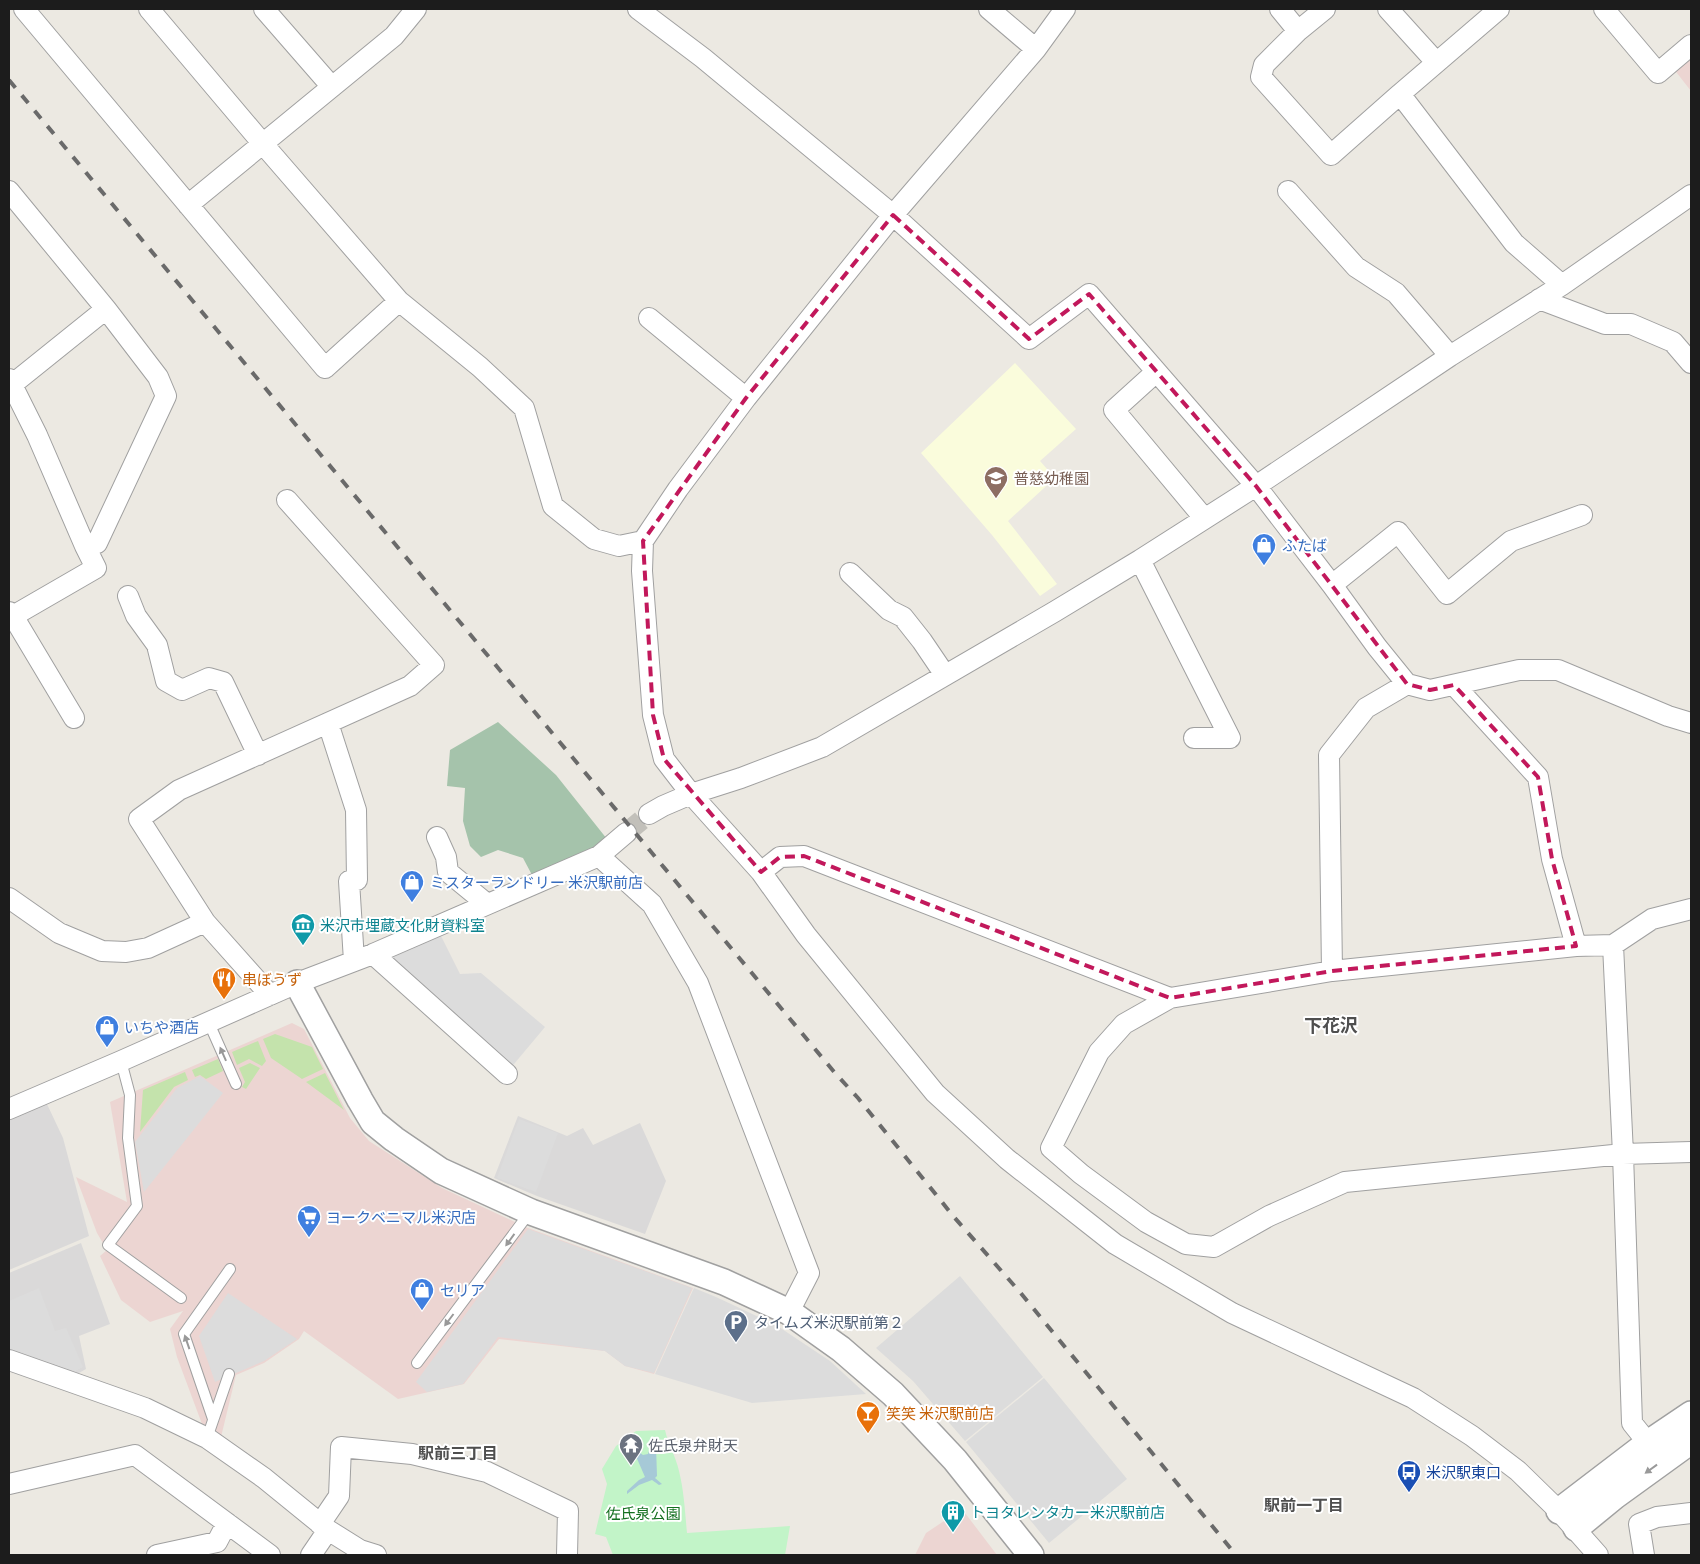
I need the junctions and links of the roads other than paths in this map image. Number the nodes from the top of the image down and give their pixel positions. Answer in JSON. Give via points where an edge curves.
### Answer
{"nodes":[{"id":1,"x":24,"y":9,"type":"edge"},
{"id":2,"x":149,"y":9,"type":"edge"},
{"id":3,"x":264,"y":9,"type":"edge"},
{"id":4,"x":416,"y":9,"type":"edge"},
{"id":5,"x":638,"y":9,"type":"edge"},
{"id":6,"x":989,"y":9,"type":"edge"},
{"id":7,"x":1065,"y":9,"type":"edge"},
{"id":8,"x":1280,"y":9,"type":"edge"},
{"id":9,"x":1325,"y":9,"type":"edge"},
{"id":10,"x":1388,"y":9,"type":"edge"},
{"id":11,"x":1499,"y":9,"type":"edge"},
{"id":12,"x":1604,"y":9,"type":"edge"},
{"id":13,"x":1298,"y":31,"type":"junction"},
{"id":14,"x":1691,"y":45,"type":"edge"},
{"id":15,"x":1036,"y":49,"type":"junction"},
{"id":16,"x":1436,"y":62,"type":"junction"},
{"id":17,"x":332,"y":87,"type":"junction"},
{"id":18,"x":1400,"y":94,"type":"junction"},
{"id":19,"x":263,"y":144,"type":"junction"},
{"id":20,"x":9,"y":191,"type":"edge"},
{"id":21,"x":1288,"y":191,"type":"dead end"},
{"id":22,"x":1691,"y":195,"type":"edge"},
{"id":23,"x":188,"y":205,"type":"junction"},
{"id":24,"x":893,"y":216,"type":"junction"},
{"id":25,"x":1562,"y":284,"type":"junction"},
{"id":26,"x":1539,"y":299,"type":"junction"},
{"id":27,"x":399,"y":301,"type":"junction"},
{"id":28,"x":106,"y":309,"type":"junction"},
{"id":29,"x":649,"y":318,"type":"dead end"},
{"id":30,"x":1450,"y":356,"type":"junction"},
{"id":31,"x":1691,"y":363,"type":"edge"},
{"id":32,"x":1156,"y":372,"type":"junction"},
{"id":33,"x":10,"y":383,"type":"edge"},
{"id":34,"x":746,"y":398,"type":"junction"},
{"id":35,"x":1256,"y":486,"type":"junction"},
{"id":36,"x":287,"y":500,"type":"dead end"},
{"id":37,"x":1582,"y":515,"type":"dead end"},
{"id":38,"x":1204,"y":518,"type":"junction"},
{"id":39,"x":643,"y":541,"type":"junction"},
{"id":40,"x":85,"y":546,"type":"junction"},
{"id":41,"x":1140,"y":560,"type":"junction"},
{"id":42,"x":850,"y":573,"type":"dead end"},
{"id":43,"x":1332,"y":585,"type":"junction"},
{"id":44,"x":128,"y":596,"type":"dead end"},
{"id":45,"x":10,"y":613,"type":"edge"},
{"id":46,"x":946,"y":676,"type":"junction"},
{"id":47,"x":1407,"y":684,"type":"junction"},
{"id":48,"x":1454,"y":685,"type":"junction"},
{"id":49,"x":74,"y":718,"type":"dead end"},
{"id":50,"x":328,"y":723,"type":"junction"},
{"id":51,"x":1691,"y":723,"type":"edge"},
{"id":52,"x":1194,"y":738,"type":"dead end"},
{"id":53,"x":258,"y":755,"type":"junction"},
{"id":54,"x":691,"y":794,"type":"junction"},
{"id":55,"x":649,"y":814,"type":"tunnel mouth"},
{"id":56,"x":626,"y":833,"type":"tunnel mouth"},
{"id":57,"x":436,"y":837,"type":"dead end"},
{"id":58,"x":599,"y":856,"type":"junction"},
{"id":59,"x":761,"y":872,"type":"junction"},
{"id":60,"x":11,"y":904,"type":"edge"},
{"id":61,"x":487,"y":904,"type":"junction"},
{"id":62,"x":1691,"y":909,"type":"edge"},
{"id":63,"x":205,"y":922,"type":"junction"},
{"id":64,"x":1613,"y":945,"type":"junction"},
{"id":65,"x":1576,"y":946,"type":"junction"},
{"id":66,"x":364,"y":957,"type":"junction"},
{"id":67,"x":1332,"y":970,"type":"junction"},
{"id":68,"x":297,"y":983,"type":"junction"},
{"id":69,"x":270,"y":995,"type":"junction"},
{"id":70,"x":1170,"y":998,"type":"junction"},
{"id":71,"x":209,"y":1022,"type":"junction"},
{"id":72,"x":121,"y":1062,"type":"junction"},
{"id":73,"x":507,"y":1074,"type":"dead end"},
{"id":74,"x":236,"y":1084,"type":"dead end"},
{"id":75,"x":9,"y":1109,"type":"edge"},
{"id":76,"x":1691,"y":1152,"type":"edge"},
{"id":77,"x":1623,"y":1154,"type":"junction"},
{"id":78,"x":530,"y":1212,"type":"junction"},
{"id":79,"x":230,"y":1269,"type":"dead end"},
{"id":80,"x":181,"y":1298,"type":"dead end"},
{"id":81,"x":789,"y":1312,"type":"junction"},
{"id":82,"x":9,"y":1360,"type":"edge"},
{"id":83,"x":417,"y":1363,"type":"dead end"},
{"id":84,"x":229,"y":1374,"type":"dead end"},
{"id":85,"x":1691,"y":1414,"type":"edge"},
{"id":86,"x":213,"y":1418,"type":"junction"},
{"id":87,"x":207,"y":1438,"type":"junction"},
{"id":88,"x":1691,"y":1441,"type":"edge"},
{"id":89,"x":1648,"y":1443,"type":"junction"},
{"id":90,"x":9,"y":1484,"type":"edge"},
{"id":91,"x":1691,"y":1513,"type":"edge"},
{"id":92,"x":1567,"y":1519,"type":"junction"},
{"id":93,"x":227,"y":1523,"type":"junction"},
{"id":94,"x":324,"y":1527,"type":"junction"},
{"id":95,"x":157,"y":1555,"type":"edge"},
{"id":96,"x":270,"y":1555,"type":"edge"},
{"id":97,"x":310,"y":1555,"type":"edge"},
{"id":98,"x":376,"y":1555,"type":"edge"},
{"id":99,"x":567,"y":1555,"type":"edge"},
{"id":100,"x":1031,"y":1555,"type":"edge"},
{"id":101,"x":1598,"y":1555,"type":"edge"},
{"id":102,"x":1644,"y":1555,"type":"edge"}],
"edges":[{"from":1,"to":23,"type":"street"},
{"from":2,"to":19,"type":"street"},
{"from":3,"to":17,"type":"street"},
{"from":4,"to":17,"type":"street","via":[[394,36]]},
{"from":5,"to":24,"type":"street","via":[[710,64]]},
{"from":6,"to":15,"type":"street"},
{"from":7,"to":15,"type":"street"},
{"from":8,"to":13,"type":"street"},
{"from":9,"to":13,"type":"street"},
{"from":10,"to":16,"type":"street"},
{"from":11,"to":16,"type":"street"},
{"from":12,"to":14,"type":"street","via":[[1658,73]]},
{"from":13,"to":18,"type":"street","via":[[1264,65],[1261,77],[1331,155]]},
{"from":15,"to":24,"type":"street"},
{"from":16,"to":18,"type":"street"},
{"from":17,"to":19,"type":"street"},
{"from":18,"to":25,"type":"street","via":[[1514,243]]},
{"from":19,"to":23,"type":"street"},
{"from":19,"to":27,"type":"street"},
{"from":20,"to":28,"type":"street"},
{"from":21,"to":30,"type":"street","via":[[1356,267],[1396,293]]},
{"from":22,"to":25,"type":"street"},
{"from":23,"to":27,"type":"street","via":[[325,368]]},
{"from":24,"to":32,"type":"street","via":[[1029,339],[1089,294]]},
{"from":24,"to":34,"type":"street"},
{"from":25,"to":26,"type":"street"},
{"from":26,"to":30,"type":"street"},
{"from":26,"to":31,"type":"street","via":[[1604,324],[1631,324],[1673,342]]},
{"from":27,"to":39,"type":"street","via":[[480,367],[524,408],[553,506],[594,539],[619,546]]},
{"from":28,"to":33,"type":"street"},
{"from":28,"to":40,"type":"street","via":[[158,377],[166,396],[97,543]]},
{"from":29,"to":34,"type":"street"},
{"from":30,"to":35,"type":"street"},
{"from":32,"to":35,"type":"street"},
{"from":32,"to":38,"type":"street","via":[[1114,410]]},
{"from":33,"to":40,"type":"street","via":[[37,435]]},
{"from":34,"to":39,"type":"street"},
{"from":35,"to":38,"type":"street"},
{"from":35,"to":43,"type":"street"},
{"from":36,"to":50,"type":"street","via":[[434,665],[410,686]]},
{"from":37,"to":43,"type":"street","via":[[1511,542],[1447,594],[1398,532]]},
{"from":38,"to":41,"type":"street"},
{"from":39,"to":54,"type":"street","via":[[642,571],[653,715],[664,760]]},
{"from":40,"to":45,"type":"street","via":[[96,568]]},
{"from":41,"to":46,"type":"street"},
{"from":41,"to":52,"type":"street","via":[[1230,738]]},
{"from":42,"to":46,"type":"street","via":[[889,610],[903,616]]},
{"from":43,"to":47,"type":"street"},
{"from":44,"to":53,"type":"street","via":[[136,616],[157,645],[166,681],[182,690],[209,678],[223,682]]},
{"from":45,"to":49,"type":"street"},
{"from":46,"to":54,"type":"street","via":[[822,747]]},
{"from":47,"to":48,"type":"street","via":[[1430,690]]},
{"from":47,"to":67,"type":"street","via":[[1366,708],[1330,755]]},
{"from":48,"to":51,"type":"street","via":[[1519,670],[1558,670]]},
{"from":48,"to":65,"type":"street","via":[[1538,776],[1552,859]]},
{"from":50,"to":53,"type":"street"},
{"from":50,"to":66,"type":"street","via":[[356,810],[357,880],[349,881]]},
{"from":53,"to":63,"type":"street","via":[[179,790],[139,819]]},
{"from":54,"to":55,"type":"street"},
{"from":54,"to":59,"type":"street"},
{"from":56,"to":58,"type":"street"},
{"from":57,"to":61,"type":"street","via":[[446,857],[448,872]]},
{"from":58,"to":61,"type":"street"},
{"from":58,"to":81,"type":"street","via":[[652,904],[698,983],[809,1273]]},
{"from":59,"to":70,"type":"street","via":[[780,857],[804,856]]},
{"from":59,"to":92,"type":"street","via":[[806,934],[935,1093],[1006,1159],[1115,1244],[1232,1313],[1413,1398],[1518,1471]]},
{"from":60,"to":63,"type":"street","via":[[59,933],[102,951],[126,952],[148,948]]},
{"from":61,"to":66,"type":"street"},
{"from":62,"to":64,"type":"street","via":[[1652,919]]},
{"from":63,"to":69,"type":"street"},
{"from":64,"to":65,"type":"street"},
{"from":64,"to":77,"type":"street"},
{"from":65,"to":67,"type":"street"},
{"from":66,"to":68,"type":"street"},
{"from":66,"to":73,"type":"street"},
{"from":67,"to":70,"type":"street"},
{"from":68,"to":69,"type":"street"},
{"from":68,"to":78,"type":"street","via":[[373,1122],[442,1172]]},
{"from":69,"to":71,"type":"street"},
{"from":70,"to":77,"type":"street","via":[[1124,1024],[1099,1052],[1051,1148],[1146,1222],[1186,1244],[1214,1247],[1269,1216],[1346,1182]]},
{"from":71,"to":72,"type":"street"},
{"from":74,"to":71,"type":"lane","one_way":true},
{"from":72,"to":75,"type":"street"},
{"from":72,"to":80,"type":"lane","via":[[130,1096],[128,1138],[137,1206],[108,1245]]},
{"from":76,"to":77,"type":"street"},
{"from":77,"to":89,"type":"street","via":[[1632,1423]]},
{"from":78,"to":81,"type":"street","via":[[724,1282]]},
{"from":78,"to":83,"type":"lane","one_way":true},
{"from":86,"to":79,"type":"lane","one_way":true,"via":[[184,1334]]},
{"from":81,"to":100,"type":"street","via":[[841,1349],[893,1394],[955,1460]]},
{"from":82,"to":87,"type":"street","via":[[145,1408]]},
{"from":84,"to":86,"type":"lane"},
{"from":85,"to":89,"type":"street"},
{"from":86,"to":87,"type":"lane"},
{"from":87,"to":94,"type":"street","via":[[264,1478]]},
{"from":88,"to":92,"type":"street","one_way":true,"via":[[1615,1496]]},
{"from":89,"to":92,"type":"street"},
{"from":90,"to":93,"type":"street","via":[[135,1455]]},
{"from":91,"to":102,"type":"street","via":[[1657,1517],[1639,1524]]},
{"from":92,"to":101,"type":"street"},
{"from":93,"to":95,"type":"street","via":[[217,1542]]},
{"from":93,"to":96,"type":"street"},
{"from":94,"to":97,"type":"street"},
{"from":94,"to":98,"type":"street","via":[[360,1550]]},
{"from":94,"to":99,"type":"street","via":[[339,1496],[341,1447],[412,1454],[487,1472],[568,1511]]}]}
